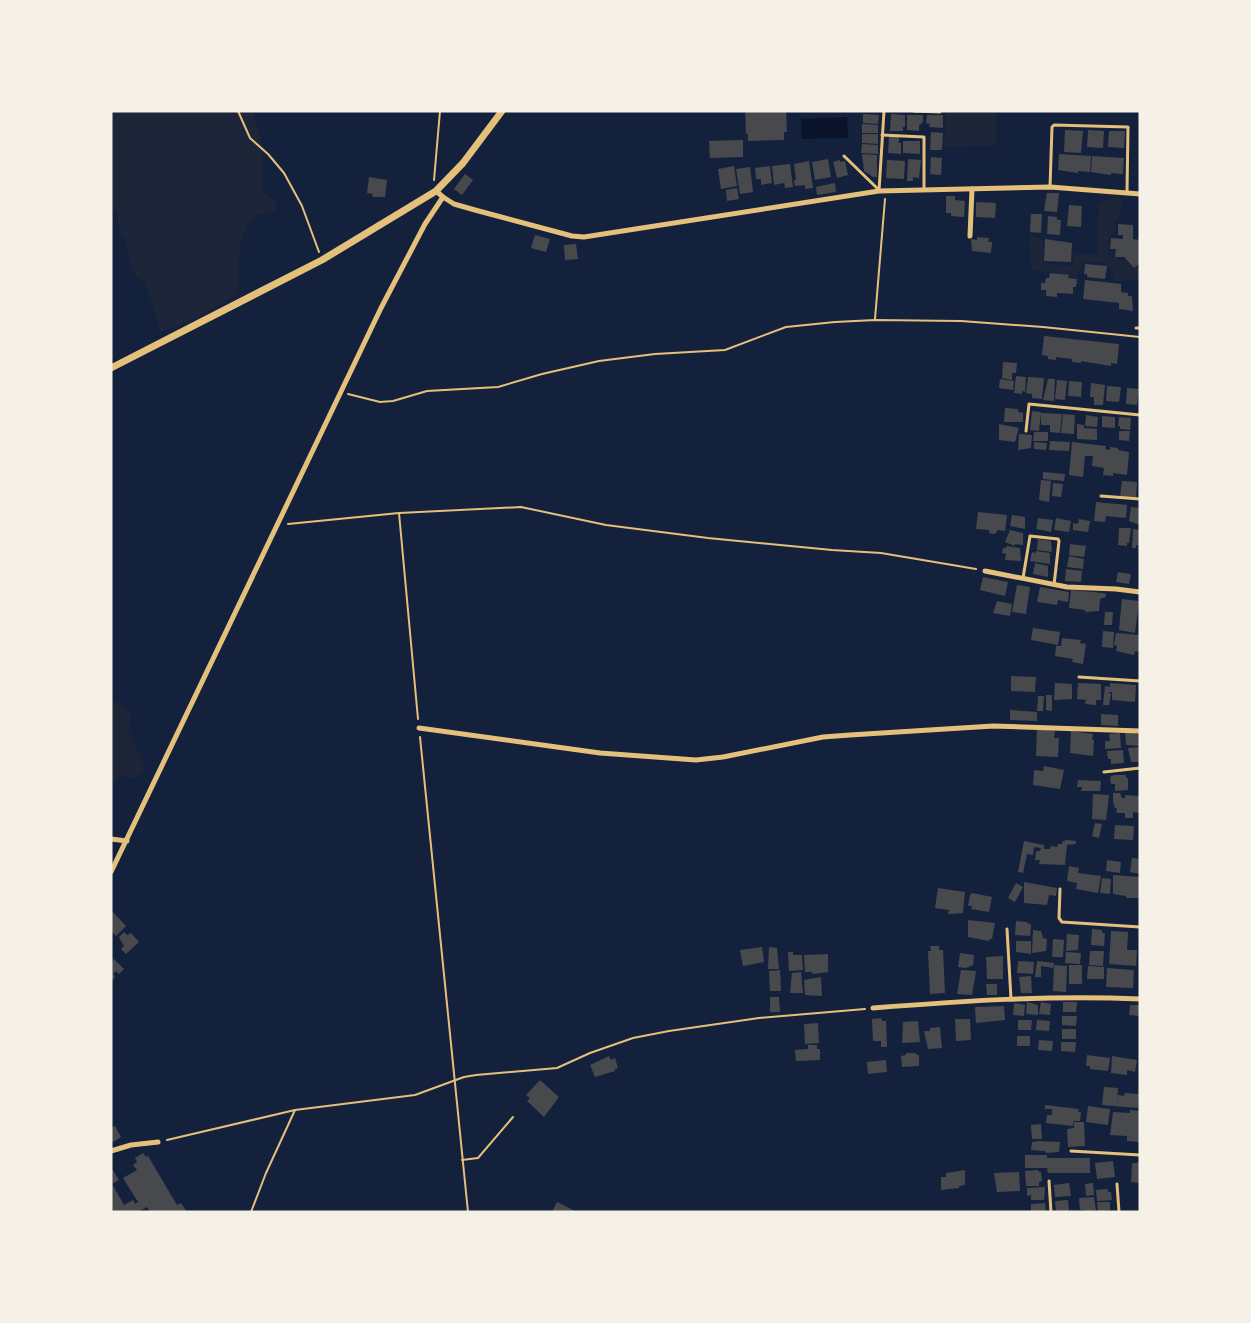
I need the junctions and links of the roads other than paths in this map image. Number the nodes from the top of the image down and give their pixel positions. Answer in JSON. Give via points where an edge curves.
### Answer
{"nodes":[{"id":1,"x":502,"y":111,"type":"edge"},
{"id":2,"x":884,"y":111,"type":"edge"},
{"id":3,"x":914,"y":111,"type":"edge"},
{"id":4,"x":940,"y":112,"type":"edge"},
{"id":5,"x":882,"y":135,"type":"junction"},
{"id":6,"x":844,"y":156,"type":"dead end"},
{"id":7,"x":1050,"y":187,"type":"junction"},
{"id":8,"x":924,"y":189,"type":"junction"},
{"id":9,"x":972,"y":189,"type":"junction"},
{"id":10,"x":436,"y":191,"type":"junction"},
{"id":11,"x":883,"y":191,"type":"junction"},
{"id":12,"x":1127,"y":193,"type":"junction"},
{"id":13,"x":1140,"y":194,"type":"edge"},
{"id":14,"x":443,"y":197,"type":"junction"},
{"id":15,"x":970,"y":236,"type":"dead end"},
{"id":16,"x":111,"y":368,"type":"edge"},
{"id":17,"x":1140,"y":415,"type":"edge"},
{"id":18,"x":1026,"y":431,"type":"dead end"},
{"id":19,"x":1101,"y":496,"type":"dead end"},
{"id":20,"x":1140,"y":499,"type":"edge"},
{"id":21,"x":985,"y":571,"type":"road end"},
{"id":22,"x":1023,"y":579,"type":"junction"},
{"id":23,"x":1054,"y":585,"type":"junction"},
{"id":24,"x":1140,"y":592,"type":"edge"},
{"id":25,"x":1078,"y":677,"type":"dead end"},
{"id":26,"x":1140,"y":681,"type":"edge"},
{"id":27,"x":419,"y":728,"type":"road end"},
{"id":28,"x":1140,"y":731,"type":"edge"},
{"id":29,"x":1140,"y":768,"type":"edge"},
{"id":30,"x":1104,"y":772,"type":"dead end"},
{"id":31,"x":111,"y":839,"type":"edge"},
{"id":32,"x":127,"y":841,"type":"junction"},
{"id":33,"x":111,"y":872,"type":"edge"},
{"id":34,"x":1060,"y":889,"type":"dead end"},
{"id":35,"x":1140,"y":927,"type":"edge"},
{"id":36,"x":1007,"y":928,"type":"dead end"},
{"id":37,"x":1140,"y":999,"type":"edge"},
{"id":38,"x":1011,"y":1000,"type":"junction"},
{"id":39,"x":873,"y":1008,"type":"road end"},
{"id":40,"x":158,"y":1142,"type":"road end"},
{"id":41,"x":111,"y":1150,"type":"edge"},
{"id":42,"x":1071,"y":1151,"type":"dead end"},
{"id":43,"x":1140,"y":1155,"type":"edge"},
{"id":44,"x":1049,"y":1181,"type":"dead end"},
{"id":45,"x":1116,"y":1184,"type":"dead end"},
{"id":46,"x":1051,"y":1212,"type":"edge"},
{"id":47,"x":1119,"y":1212,"type":"edge"}],
"edges":[{"from":1,"to":10,"type":"street","via":[[463,163]]},
{"from":2,"to":5,"type":"lane"},
{"from":3,"to":4,"type":"lane"},
{"from":5,"to":8,"type":"lane","via":[[924,137]]},
{"from":5,"to":11,"type":"lane"},
{"from":6,"to":11,"type":"lane"},
{"from":7,"to":9,"type":"street"},
{"from":7,"to":12,"type":"street"},
{"from":7,"to":12,"type":"lane","via":[[1054,125],[1128,127]]},
{"from":8,"to":9,"type":"street"},
{"from":8,"to":11,"type":"street"},
{"from":9,"to":15,"type":"street"},
{"from":10,"to":14,"type":"street"},
{"from":10,"to":16,"type":"street","via":[[322,260]]},
{"from":11,"to":14,"type":"street","via":[[584,237],[475,210]]},
{"from":12,"to":13,"type":"street"},
{"from":14,"to":32,"type":"street","via":[[406,260]]},
{"from":17,"to":18,"type":"lane","via":[[1029,404]]},
{"from":19,"to":20,"type":"lane"},
{"from":21,"to":22,"type":"street"},
{"from":22,"to":23,"type":"street"},
{"from":22,"to":23,"type":"lane","via":[[1030,536],[1058,539]]},
{"from":23,"to":24,"type":"street"},
{"from":25,"to":26,"type":"lane"},
{"from":27,"to":28,"type":"street","via":[[600,753],[696,760],[850,735],[993,726]]},
{"from":29,"to":30,"type":"lane"},
{"from":31,"to":32,"type":"street"},
{"from":32,"to":33,"type":"street"},
{"from":34,"to":35,"type":"lane","via":[[1062,922]]},
{"from":36,"to":38,"type":"lane"},
{"from":37,"to":38,"type":"street"},
{"from":38,"to":39,"type":"street"},
{"from":40,"to":41,"type":"street"},
{"from":42,"to":43,"type":"lane"},
{"from":44,"to":46,"type":"lane"},
{"from":45,"to":47,"type":"lane"}]}
